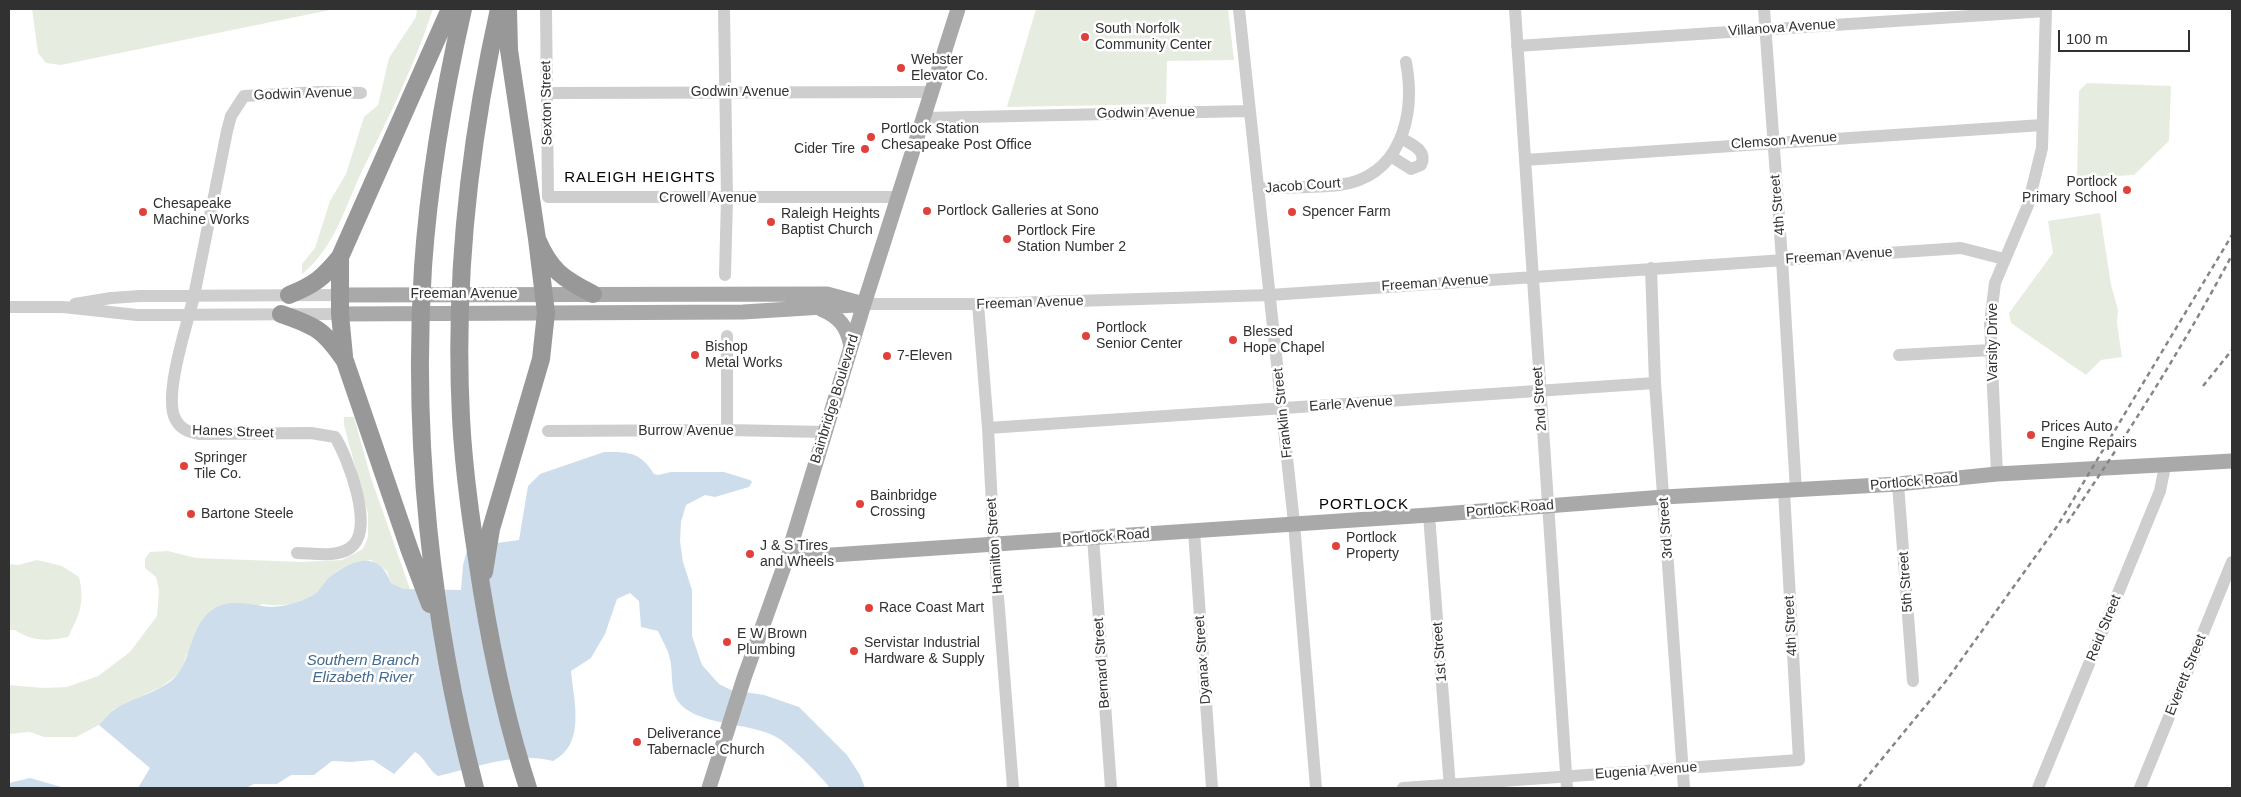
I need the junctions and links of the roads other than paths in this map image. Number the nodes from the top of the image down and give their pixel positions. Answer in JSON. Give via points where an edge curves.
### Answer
{"nodes":[{"id":1,"x":450,"y":9,"type":"edge"},
{"id":2,"x":462,"y":9,"type":"edge"},
{"id":3,"x":499,"y":9,"type":"edge"},
{"id":4,"x":508,"y":9,"type":"edge"},
{"id":5,"x":546,"y":9,"type":"edge"},
{"id":6,"x":724,"y":9,"type":"edge"},
{"id":7,"x":958,"y":9,"type":"edge"},
{"id":8,"x":1239,"y":9,"type":"edge"},
{"id":9,"x":1515,"y":9,"type":"edge"},
{"id":10,"x":1764,"y":9,"type":"edge"},
{"id":11,"x":2046,"y":10,"type":"edge"},
{"id":12,"x":1765,"y":29,"type":"junction"},
{"id":13,"x":1517,"y":46,"type":"junction"},
{"id":14,"x":1406,"y":62,"type":"dead end"},
{"id":15,"x":548,"y":92,"type":"junction"},
{"id":16,"x":726,"y":92,"type":"junction"},
{"id":17,"x":932,"y":92,"type":"junction"},
{"id":18,"x":361,"y":93,"type":"dead end"},
{"id":19,"x":244,"y":96,"type":"joint"},
{"id":20,"x":1249,"y":111,"type":"junction"},
{"id":21,"x":923,"y":118,"type":"junction"},
{"id":22,"x":2042,"y":125,"type":"junction"},
{"id":23,"x":1401,"y":138,"type":"junction"},
{"id":24,"x":1772,"y":142,"type":"junction"},
{"id":25,"x":1392,"y":157,"type":"junction"},
{"id":26,"x":1525,"y":160,"type":"junction"},
{"id":27,"x":1258,"y":189,"type":"junction"},
{"id":28,"x":548,"y":197,"type":"joint"},
{"id":29,"x":899,"y":197,"type":"junction"},
{"id":30,"x":727,"y":198,"type":"junction"},
{"id":31,"x":537,"y":239,"type":"junction"},
{"id":32,"x":340,"y":257,"type":"junction"},
{"id":33,"x":2004,"y":259,"type":"junction"},
{"id":34,"x":1782,"y":260,"type":"junction"},
{"id":35,"x":1651,"y":268,"type":"junction"},
{"id":36,"x":725,"y":275,"type":"dead end"},
{"id":37,"x":1533,"y":276,"type":"junction"},
{"id":38,"x":543,"y":294,"type":"junction"},
{"id":39,"x":593,"y":294,"type":"junction"},
{"id":40,"x":289,"y":295,"type":"junction"},
{"id":41,"x":340,"y":295,"type":"junction"},
{"id":42,"x":1270,"y":295,"type":"junction"},
{"id":43,"x":194,"y":296,"type":"junction"},
{"id":44,"x":864,"y":304,"type":"junction"},
{"id":45,"x":978,"y":304,"type":"junction"},
{"id":46,"x":63,"y":306,"type":"junction"},
{"id":47,"x":9,"y":307,"type":"edge"},
{"id":48,"x":820,"y":309,"type":"junction"},
{"id":49,"x":546,"y":313,"type":"junction"},
{"id":50,"x":281,"y":314,"type":"junction"},
{"id":51,"x":340,"y":314,"type":"junction"},
{"id":52,"x":189,"y":315,"type":"junction"},
{"id":53,"x":726,"y":336,"type":"dead end"},
{"id":54,"x":851,"y":346,"type":"junction"},
{"id":55,"x":1990,"y":350,"type":"junction"},
{"id":56,"x":1900,"y":355,"type":"dead end"},
{"id":57,"x":345,"y":361,"type":"junction"},
{"id":58,"x":1655,"y":383,"type":"junction"},
{"id":59,"x":1539,"y":391,"type":"junction"},
{"id":60,"x":1283,"y":408,"type":"junction"},
{"id":61,"x":988,"y":428,"type":"junction"},
{"id":62,"x":727,"y":430,"type":"junction"},
{"id":63,"x":548,"y":431,"type":"dead end"},
{"id":64,"x":825,"y":432,"type":"junction"},
{"id":65,"x":2232,"y":461,"type":"edge"},
{"id":66,"x":2165,"y":466,"type":"junction"},
{"id":67,"x":1997,"y":474,"type":"junction"},
{"id":68,"x":1898,"y":484,"type":"junction"},
{"id":69,"x":1790,"y":491,"type":"junction"},
{"id":70,"x":1664,"y":497,"type":"junction"},
{"id":71,"x":1547,"y":506,"type":"junction"},
{"id":72,"x":1429,"y":515,"type":"junction"},
{"id":73,"x":1294,"y":523,"type":"junction"},
{"id":74,"x":1194,"y":531,"type":"junction"},
{"id":75,"x":1093,"y":537,"type":"junction"},
{"id":76,"x":994,"y":545,"type":"junction"},
{"id":77,"x":297,"y":553,"type":"dead end"},
{"id":78,"x":787,"y":558,"type":"junction"},
{"id":79,"x":2232,"y":562,"type":"edge"},
{"id":80,"x":427,"y":571,"type":"junction"},
{"id":81,"x":482,"y":592,"type":"junction"},
{"id":82,"x":1913,"y":681,"type":"dead end"},
{"id":83,"x":1799,"y":760,"type":"joint"},
{"id":84,"x":1682,"y":769,"type":"junction"},
{"id":85,"x":1567,"y":783,"type":"edge"},
{"id":86,"x":527,"y":784,"type":"edge"},
{"id":87,"x":1450,"y":786,"type":"edge"},
{"id":88,"x":475,"y":788,"type":"edge"},
{"id":89,"x":709,"y":788,"type":"edge"},
{"id":90,"x":1013,"y":788,"type":"edge"},
{"id":91,"x":1111,"y":788,"type":"edge"},
{"id":92,"x":1212,"y":788,"type":"edge"},
{"id":93,"x":1316,"y":788,"type":"edge"},
{"id":94,"x":1403,"y":788,"type":"edge"},
{"id":95,"x":1684,"y":788,"type":"edge"},
{"id":96,"x":2038,"y":788,"type":"edge"},
{"id":97,"x":2140,"y":788,"type":"edge"}],
"edges":[{"from":1,"to":32,"type":"highway"},
{"from":2,"to":80,"type":"highway","via":[[442,121],[423,267],[422,436]]},
{"from":3,"to":81,"type":"highway","via":[[473,152],[462,269],[461,419],[472,533]]},
{"from":4,"to":31,"type":"highway","via":[[510,50]]},
{"from":5,"to":15,"type":"street","name":"Sexton Street"},
{"from":6,"to":16,"type":"street"},
{"from":7,"to":17,"type":"main road","name":"Bainbridge Boulevard"},
{"from":8,"to":20,"type":"street","name":"Franklin Street"},
{"from":9,"to":13,"type":"street","name":"2nd Street"},
{"from":10,"to":12,"type":"street","name":"4th Street"},
{"from":11,"to":12,"type":"street","name":"Villanova Avenue"},
{"from":11,"to":22,"type":"street","name":"Varsity Drive"},
{"from":12,"to":13,"type":"street","name":"Villanova Avenue"},
{"from":12,"to":24,"type":"street","name":"4th Street"},
{"from":13,"to":26,"type":"street","name":"2nd Street"},
{"from":14,"to":23,"type":"street","name":"Jacob Court","via":[[1410,94]]},
{"from":15,"to":16,"type":"street","name":"Godwin Avenue"},
{"from":15,"to":28,"type":"street","name":"Sexton Street"},
{"from":16,"to":17,"type":"street","name":"Godwin Avenue"},
{"from":16,"to":30,"type":"street"},
{"from":17,"to":21,"type":"main road","name":"Bainbridge Boulevard"},
{"from":18,"to":19,"type":"street","name":"Godwin Avenue"},
{"from":19,"to":43,"type":"street","name":"Hanes Street","via":[[229,124]]},
{"from":20,"to":21,"type":"street","name":"Godwin Avenue"},
{"from":20,"to":27,"type":"street","name":"Franklin Street"},
{"from":21,"to":29,"type":"main road","name":"Bainbridge Boulevard"},
{"from":22,"to":24,"type":"street","name":"Clemson Avenue"},
{"from":22,"to":33,"type":"street","name":"Varsity Drive","via":[[2042,148],[2028,205]]},
{"from":23,"to":25,"type":"street","name":"Jacob Court"},
{"from":23,"to":25,"type":"street","via":[[1420,150],[1423,155],[1421,165],[1411,169]]},
{"from":24,"to":26,"type":"street","name":"Clemson Avenue"},
{"from":24,"to":34,"type":"street","name":"4th Street"},
{"from":25,"to":27,"type":"street","name":"Jacob Court","via":[[1369,175],[1348,183]]},
{"from":26,"to":37,"type":"street","name":"2nd Street"},
{"from":27,"to":42,"type":"street","name":"Franklin Street"},
{"from":28,"to":30,"type":"street","name":"Crowell Avenue"},
{"from":29,"to":30,"type":"street","name":"Crowell Avenue"},
{"from":29,"to":44,"type":"main road","name":"Bainbridge Boulevard"},
{"from":30,"to":36,"type":"street"},
{"from":31,"to":38,"type":"highway"},
{"from":31,"to":39,"type":"highway","via":[[549,264],[560,276]]},
{"from":32,"to":40,"type":"highway","via":[[313,285]]},
{"from":32,"to":41,"type":"highway"},
{"from":33,"to":34,"type":"street","name":"Freeman Avenue","via":[[1961,248]]},
{"from":33,"to":55,"type":"street","name":"Varsity Drive","via":[[1992,299]]},
{"from":34,"to":35,"type":"street","name":"Freeman Avenue"},
{"from":34,"to":69,"type":"street","name":"4th Street"},
{"from":35,"to":37,"type":"street","name":"Freeman Avenue"},
{"from":35,"to":58,"type":"street","name":"3rd Street"},
{"from":37,"to":42,"type":"street","name":"Freeman Avenue"},
{"from":37,"to":59,"type":"street","name":"2nd Street"},
{"from":38,"to":39,"type":"main road","name":"Freeman Avenue"},
{"from":38,"to":41,"type":"main road","name":"Freeman Avenue"},
{"from":38,"to":49,"type":"highway"},
{"from":39,"to":44,"type":"main road","name":"Freeman Avenue","via":[[827,294]]},
{"from":40,"to":41,"type":"street","name":"Freeman Avenue"},
{"from":40,"to":43,"type":"street","name":"Freeman Avenue"},
{"from":41,"to":51,"type":"highway"},
{"from":42,"to":45,"type":"street","name":"Freeman Avenue"},
{"from":42,"to":60,"type":"street","name":"Franklin Street"},
{"from":43,"to":46,"type":"street","name":"Freeman Avenue","via":[[111,298]]},
{"from":43,"to":52,"type":"street","name":"Hanes Street"},
{"from":44,"to":45,"type":"street","name":"Freeman Avenue"},
{"from":44,"to":48,"type":"main road","name":"Freeman Avenue"},
{"from":44,"to":54,"type":"main road","name":"Bainbridge Boulevard"},
{"from":45,"to":61,"type":"street","name":"Hamilton Street"},
{"from":46,"to":47,"type":"street","name":"Freeman Avenue"},
{"from":46,"to":52,"type":"street","name":"Freeman Avenue","via":[[112,314]]},
{"from":48,"to":49,"type":"main road","name":"Freeman Avenue"},
{"from":48,"to":54,"type":"main road","via":[[842,323]]},
{"from":49,"to":51,"type":"main road","name":"Freeman Avenue"},
{"from":49,"to":81,"type":"highway","via":[[538,374],[491,529]]},
{"from":50,"to":51,"type":"street","name":"Freeman Avenue"},
{"from":50,"to":52,"type":"street","name":"Freeman Avenue"},
{"from":50,"to":57,"type":"highway","via":[[321,330]]},
{"from":51,"to":57,"type":"highway"},
{"from":52,"to":77,"type":"street","name":"Hanes Street","via":[[172,400],[174,415],[186,432],[328,434],[335,437],[341,446],[361,514],[358,540],[349,549],[337,553]]},
{"from":53,"to":62,"type":"street"},
{"from":54,"to":64,"type":"main road","name":"Bainbridge Boulevard"},
{"from":55,"to":56,"type":"street"},
{"from":55,"to":67,"type":"street","name":"Varsity Drive"},
{"from":57,"to":80,"type":"highway","via":[[410,551]]},
{"from":58,"to":59,"type":"street","name":"Earle Avenue"},
{"from":58,"to":70,"type":"street","name":"3rd Street"},
{"from":59,"to":60,"type":"street","name":"Earle Avenue"},
{"from":59,"to":71,"type":"street","name":"2nd Street"},
{"from":60,"to":61,"type":"street","name":"Earle Avenue"},
{"from":60,"to":73,"type":"street","name":"Franklin Street"},
{"from":61,"to":76,"type":"street","name":"Hamilton Street"},
{"from":62,"to":63,"type":"street","name":"Burrow Avenue"},
{"from":62,"to":64,"type":"street","name":"Burrow Avenue"},
{"from":64,"to":78,"type":"main road","name":"Bainbridge Boulevard"},
{"from":65,"to":66,"type":"main road","name":"Portlock Road"},
{"from":66,"to":67,"type":"main road","name":"Portlock Road"},
{"from":66,"to":96,"type":"street","name":"Reid Street","via":[[2160,491]]},
{"from":67,"to":68,"type":"main road","name":"Portlock Road"},
{"from":68,"to":69,"type":"main road","name":"Portlock Road"},
{"from":68,"to":82,"type":"street","name":"5th Street"},
{"from":69,"to":70,"type":"main road","name":"Portlock Road"},
{"from":69,"to":83,"type":"street","name":"4th Street"},
{"from":70,"to":71,"type":"main road","name":"Portlock Road"},
{"from":70,"to":84,"type":"street","name":"3rd Street"},
{"from":71,"to":72,"type":"main road","name":"Portlock Road"},
{"from":71,"to":85,"type":"street","name":"2nd Street"},
{"from":72,"to":73,"type":"main road","name":"Portlock Road"},
{"from":72,"to":87,"type":"street","name":"1st Street"},
{"from":73,"to":74,"type":"main road","name":"Portlock Road"},
{"from":73,"to":93,"type":"street","name":"Franklin Street"},
{"from":74,"to":75,"type":"main road","name":"Portlock Road"},
{"from":74,"to":92,"type":"street","name":"Dyanax Street"},
{"from":75,"to":76,"type":"main road","name":"Portlock Road"},
{"from":75,"to":91,"type":"street","name":"Bernard Street"},
{"from":76,"to":78,"type":"main road","name":"Portlock Road"},
{"from":76,"to":90,"type":"street","name":"Hamilton Street"},
{"from":78,"to":89,"type":"main road","name":"Bainbridge Boulevard"},
{"from":79,"to":97,"type":"street","name":"Everett Street"},
{"from":80,"to":88,"type":"highway"},
{"from":81,"to":86,"type":"highway","via":[[498,674]]},
{"from":83,"to":84,"type":"street","name":"Eugenia Avenue"},
{"from":84,"to":85,"type":"street","name":"Eugenia Avenue"},
{"from":84,"to":95,"type":"street","name":"3rd Street"},
{"from":85,"to":87,"type":"street","name":"Eugenia Avenue"},
{"from":87,"to":94,"type":"street","name":"Eugenia Avenue"}]}
